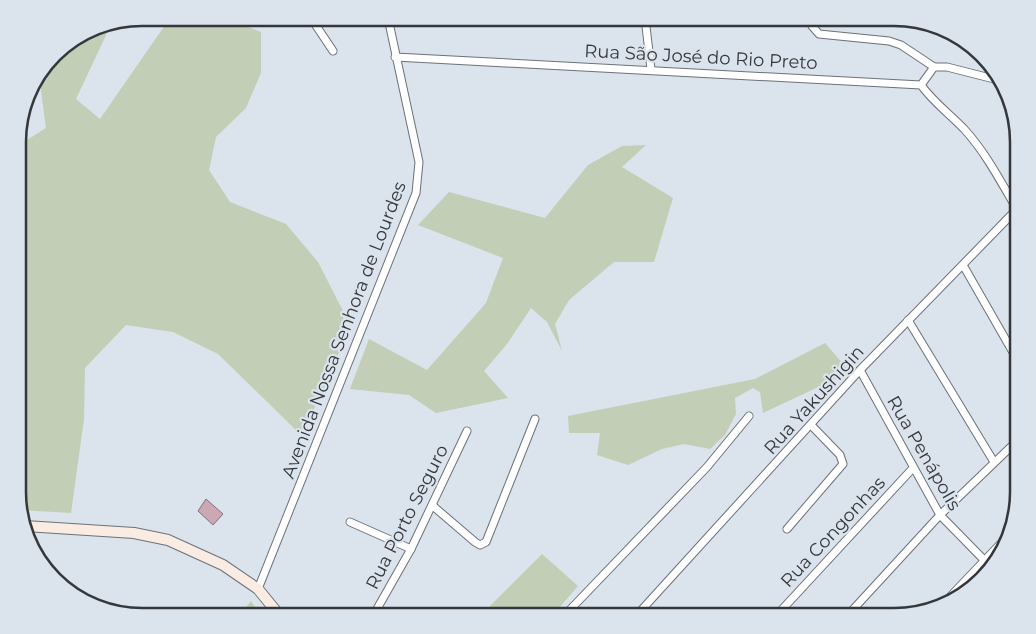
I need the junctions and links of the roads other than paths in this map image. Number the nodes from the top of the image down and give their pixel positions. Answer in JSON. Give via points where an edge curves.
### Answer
{"nodes":[{"id":1,"x":316,"y":26,"type":"edge"},
{"id":2,"x":389,"y":26,"type":"edge"},
{"id":3,"x":646,"y":26,"type":"edge"},
{"id":4,"x":814,"y":26,"type":"edge"},
{"id":5,"x":333,"y":51,"type":"dead end"},
{"id":6,"x":395,"y":57,"type":"junction"},
{"id":7,"x":934,"y":66,"type":"junction"},
{"id":8,"x":651,"y":69,"type":"junction"},
{"id":9,"x":990,"y":78,"type":"edge"},
{"id":10,"x":921,"y":85,"type":"junction"},
{"id":11,"x":1010,"y":197,"type":"edge"},
{"id":12,"x":1010,"y":218,"type":"edge"},
{"id":13,"x":963,"y":265,"type":"junction"},
{"id":14,"x":908,"y":320,"type":"junction"},
{"id":15,"x":1010,"y":347,"type":"edge"},
{"id":16,"x":860,"y":370,"type":"junction"},
{"id":17,"x":750,"y":416,"type":"dead end"},
{"id":18,"x":535,"y":420,"type":"dead end"},
{"id":19,"x":811,"y":425,"type":"junction"},
{"id":20,"x":467,"y":430,"type":"dead end"},
{"id":21,"x":1010,"y":447,"type":"edge"},
{"id":22,"x":994,"y":462,"type":"junction"},
{"id":23,"x":913,"y":468,"type":"junction"},
{"id":24,"x":433,"y":506,"type":"junction"},
{"id":25,"x":940,"y":515,"type":"junction"},
{"id":26,"x":350,"y":522,"type":"dead end"},
{"id":27,"x":32,"y":526,"type":"edge"},
{"id":28,"x":787,"y":529,"type":"dead end"},
{"id":29,"x":411,"y":549,"type":"junction"},
{"id":30,"x":994,"y":550,"type":"edge"},
{"id":31,"x":984,"y":560,"type":"junction"},
{"id":32,"x":959,"y":587,"type":"edge"},
{"id":33,"x":258,"y":589,"type":"junction"},
{"id":34,"x":273,"y":608,"type":"edge"},
{"id":35,"x":378,"y":608,"type":"edge"},
{"id":36,"x":572,"y":608,"type":"edge"},
{"id":37,"x":643,"y":608,"type":"edge"},
{"id":38,"x":783,"y":608,"type":"edge"},
{"id":39,"x":854,"y":608,"type":"edge"}],
"edges":[{"from":1,"to":5,"type":"street"},
{"from":2,"to":6,"type":"street","name":"Avenida Nossa Senhora de Lourdes"},
{"from":3,"to":8,"type":"street"},
{"from":4,"to":7,"type":"street","via":[[824,35],[889,41]]},
{"from":6,"to":8,"type":"street","name":"Rua São José do Rio Preto"},
{"from":6,"to":33,"type":"street","name":"Avenida Nossa Senhora de Lourdes","via":[[419,162],[416,193]]},
{"from":7,"to":9,"type":"street","via":[[947,66]]},
{"from":7,"to":10,"type":"street"},
{"from":8,"to":10,"type":"street","name":"Rua São José do Rio Preto"},
{"from":10,"to":11,"type":"street","via":[[978,146]]},
{"from":12,"to":13,"type":"street","name":"Rua Yakushigin"},
{"from":13,"to":14,"type":"street","name":"Rua Yakushigin"},
{"from":13,"to":15,"type":"street"},
{"from":14,"to":16,"type":"street","name":"Rua Yakushigin"},
{"from":14,"to":22,"type":"street"},
{"from":16,"to":19,"type":"street","name":"Rua Yakushigin"},
{"from":16,"to":23,"type":"street","name":"Rua Penápolis"},
{"from":17,"to":36,"type":"street","via":[[707,467]]},
{"from":18,"to":24,"type":"street","via":[[488,539],[483,544],[476,542]]},
{"from":19,"to":28,"type":"street","via":[[840,455],[843,464]]},
{"from":19,"to":37,"type":"street","name":"Rua Yakushigin"},
{"from":20,"to":24,"type":"street","name":"Rua Porto Seguro"},
{"from":21,"to":22,"type":"street"},
{"from":22,"to":25,"type":"street"},
{"from":23,"to":25,"type":"street","name":"Rua Penápolis"},
{"from":23,"to":38,"type":"street","name":"Rua Congonhas"},
{"from":24,"to":29,"type":"street","name":"Rua Porto Seguro"},
{"from":25,"to":31,"type":"street","name":"Rua Penápolis"},
{"from":25,"to":39,"type":"street"},
{"from":26,"to":29,"type":"street"},
{"from":27,"to":33,"type":"street","via":[[134,533],[168,540],[223,565]]},
{"from":29,"to":35,"type":"street","name":"Rua Porto Seguro"},
{"from":30,"to":31,"type":"street"},
{"from":31,"to":32,"type":"street"},
{"from":33,"to":34,"type":"street"}]}
